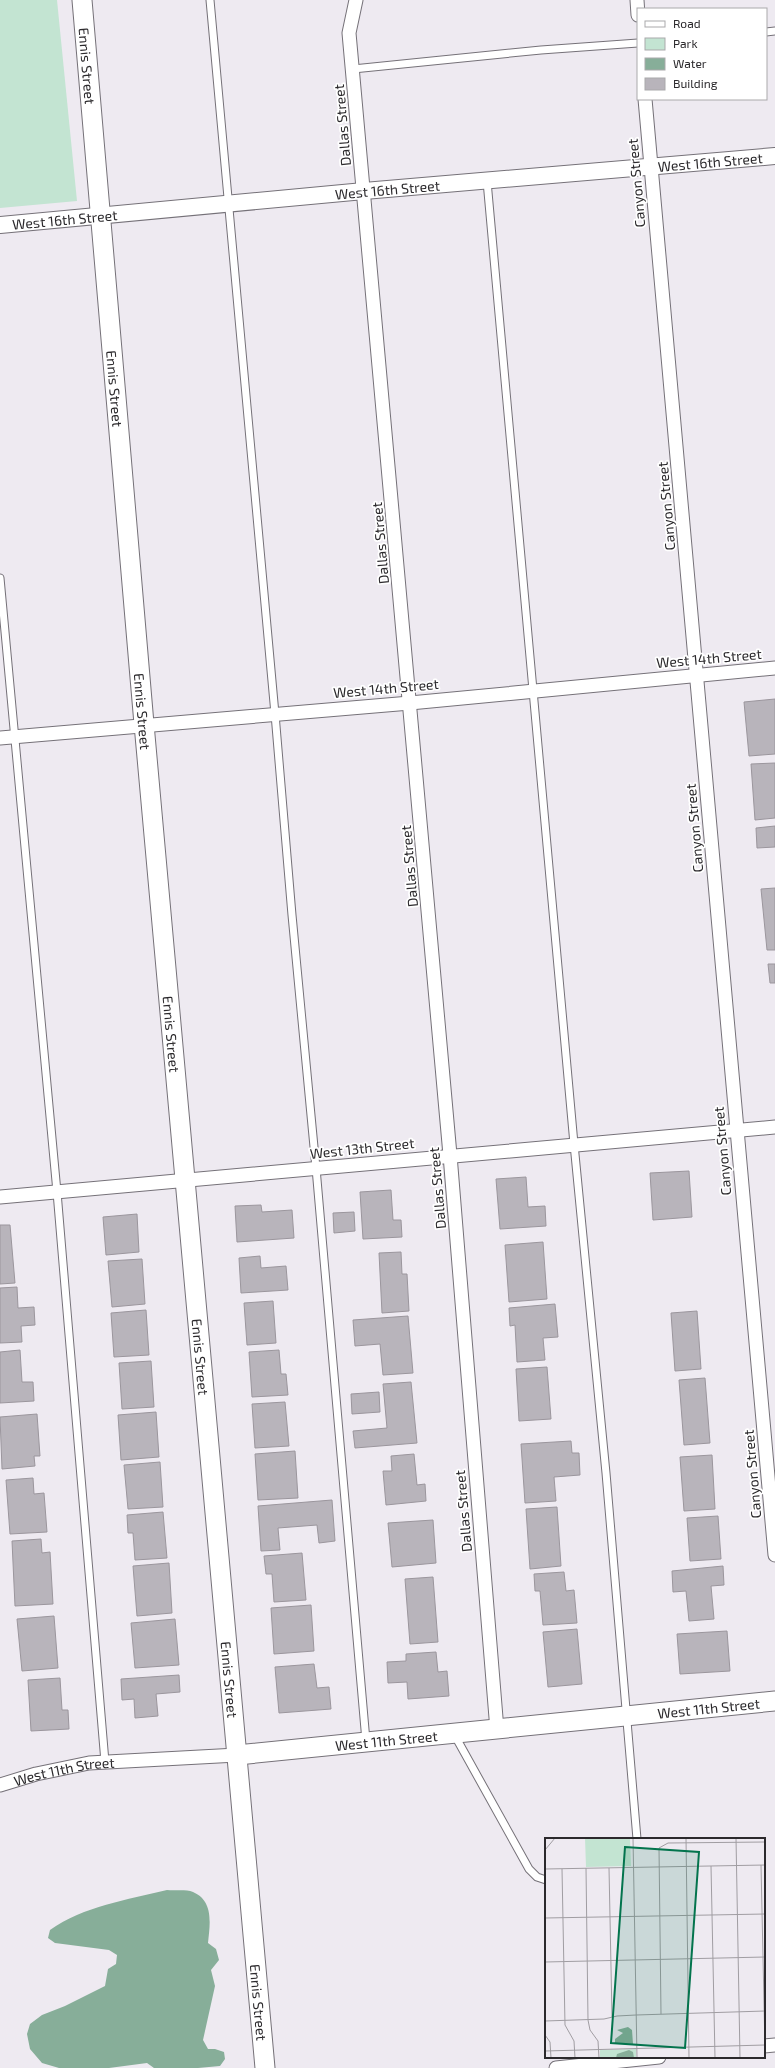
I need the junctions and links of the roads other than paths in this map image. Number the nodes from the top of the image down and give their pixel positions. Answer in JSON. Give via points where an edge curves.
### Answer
{"nodes":[{"id":1,"x":82,"y":0,"type":"edge"},
{"id":2,"x":210,"y":0,"type":"edge"},
{"id":3,"x":356,"y":0,"type":"edge"},
{"id":4,"x":637,"y":43,"type":"edge"},
{"id":5,"x":352,"y":69,"type":"junction"},
{"id":6,"x":645,"y":100,"type":"edge"},
{"id":7,"x":775,"y":156,"type":"edge"},
{"id":8,"x":650,"y":166,"type":"junction"},
{"id":9,"x":487,"y":181,"type":"junction"},
{"id":10,"x":364,"y":191,"type":"junction"},
{"id":11,"x":228,"y":204,"type":"junction"},
{"id":12,"x":101,"y":216,"type":"junction"},
{"id":13,"x":0,"y":225,"type":"edge"},
{"id":14,"x":0,"y":578,"type":"edge"},
{"id":15,"x":775,"y":668,"type":"edge"},
{"id":16,"x":697,"y":675,"type":"junction"},
{"id":17,"x":534,"y":691,"type":"junction"},
{"id":18,"x":410,"y":703,"type":"junction"},
{"id":19,"x":276,"y":714,"type":"junction"},
{"id":20,"x":144,"y":724,"type":"junction"},
{"id":21,"x":15,"y":737,"type":"junction"},
{"id":22,"x":0,"y":738,"type":"edge"},
{"id":23,"x":775,"y":1127,"type":"edge"},
{"id":24,"x":736,"y":1130,"type":"junction"},
{"id":25,"x":574,"y":1144,"type":"junction"},
{"id":26,"x":450,"y":1155,"type":"junction"},
{"id":27,"x":316,"y":1168,"type":"junction"},
{"id":28,"x":186,"y":1181,"type":"junction"},
{"id":29,"x":57,"y":1192,"type":"junction"},
{"id":30,"x":0,"y":1197,"type":"edge"},
{"id":31,"x":775,"y":1555,"type":"edge"},
{"id":32,"x":775,"y":1701,"type":"edge"},
{"id":33,"x":625,"y":1717,"type":"junction"},
{"id":34,"x":497,"y":1730,"type":"junction"},
{"id":35,"x":454,"y":1734,"type":"junction"},
{"id":36,"x":366,"y":1743,"type":"junction"},
{"id":37,"x":237,"y":1755,"type":"junction"},
{"id":38,"x":105,"y":1762,"type":"junction"},
{"id":39,"x":0,"y":1785,"type":"edge"},
{"id":40,"x":636,"y":1838,"type":"edge"},
{"id":41,"x":545,"y":1880,"type":"edge"},
{"id":42,"x":775,"y":2045,"type":"edge"},
{"id":43,"x":765,"y":2046,"type":"edge"},
{"id":44,"x":637,"y":2058,"type":"edge"},
{"id":45,"x":265,"y":2068,"type":"edge"},
{"id":46,"x":556,"y":2068,"type":"edge"}],
"edges":[{"from":1,"to":12,"type":"main road","name":"Ennis Street"},
{"from":2,"to":11,"type":"lane"},
{"from":3,"to":5,"type":"street","name":"Dallas Street","via":[[349,33]]},
{"from":4,"to":5,"type":"lane"},
{"from":5,"to":10,"type":"street","name":"Dallas Street"},
{"from":6,"to":8,"type":"street","name":"Canyon Street"},
{"from":7,"to":8,"type":"street","name":"West 16th Street"},
{"from":8,"to":9,"type":"street","name":"West 16th Street"},
{"from":8,"to":16,"type":"street","name":"Canyon Street"},
{"from":9,"to":10,"type":"street","name":"West 16th Street"},
{"from":9,"to":17,"type":"lane"},
{"from":10,"to":11,"type":"street","name":"West 16th Street"},
{"from":10,"to":18,"type":"street","name":"Dallas Street"},
{"from":11,"to":12,"type":"street","name":"West 16th Street"},
{"from":11,"to":19,"type":"lane"},
{"from":12,"to":13,"type":"street","name":"West 16th Street"},
{"from":12,"to":20,"type":"main road","name":"Ennis Street"},
{"from":14,"to":21,"type":"lane"},
{"from":15,"to":16,"type":"street","name":"West 14th Street"},
{"from":16,"to":17,"type":"street","name":"West 14th Street"},
{"from":16,"to":24,"type":"street","name":"Canyon Street"},
{"from":17,"to":18,"type":"street","name":"West 14th Street"},
{"from":17,"to":25,"type":"lane"},
{"from":18,"to":19,"type":"street","name":"West 14th Street"},
{"from":18,"to":26,"type":"street","name":"Dallas Street"},
{"from":19,"to":20,"type":"street","name":"West 14th Street"},
{"from":19,"to":27,"type":"lane"},
{"from":20,"to":21,"type":"street","name":"West 14th Street"},
{"from":20,"to":28,"type":"main road","name":"Ennis Street"},
{"from":21,"to":22,"type":"street","name":"West 14th Street"},
{"from":21,"to":29,"type":"lane"},
{"from":23,"to":24,"type":"street","name":"West 13th Street"},
{"from":24,"to":25,"type":"street","name":"West 13th Street"},
{"from":24,"to":31,"type":"street","name":"Canyon Street"},
{"from":25,"to":26,"type":"street","name":"West 13th Street"},
{"from":25,"to":33,"type":"lane","via":[[606,1473]]},
{"from":26,"to":27,"type":"street","name":"West 13th Street"},
{"from":26,"to":34,"type":"street","name":"Dallas Street"},
{"from":27,"to":28,"type":"street","name":"West 13th Street"},
{"from":27,"to":36,"type":"lane"},
{"from":28,"to":29,"type":"street","name":"West 13th Street"},
{"from":28,"to":37,"type":"main road","name":"Ennis Street"},
{"from":29,"to":30,"type":"street","name":"West 13th Street"},
{"from":29,"to":38,"type":"lane"},
{"from":32,"to":33,"type":"main road","name":"West 11th Street"},
{"from":33,"to":34,"type":"main road","name":"West 11th Street"},
{"from":33,"to":40,"type":"lane"},
{"from":34,"to":35,"type":"main road","name":"West 11th Street"},
{"from":35,"to":36,"type":"main road","name":"West 11th Street"},
{"from":35,"to":41,"type":"lane","via":[[529,1869]]},
{"from":36,"to":37,"type":"main road","name":"West 11th Street"},
{"from":37,"to":38,"type":"street","name":"West 11th Street"},
{"from":37,"to":45,"type":"main road","name":"Ennis Street"},
{"from":38,"to":39,"type":"street","name":"West 11th Street","via":[[36,1774]]},
{"from":42,"to":43,"type":"street"},
{"from":44,"to":46,"type":"street"}]}
